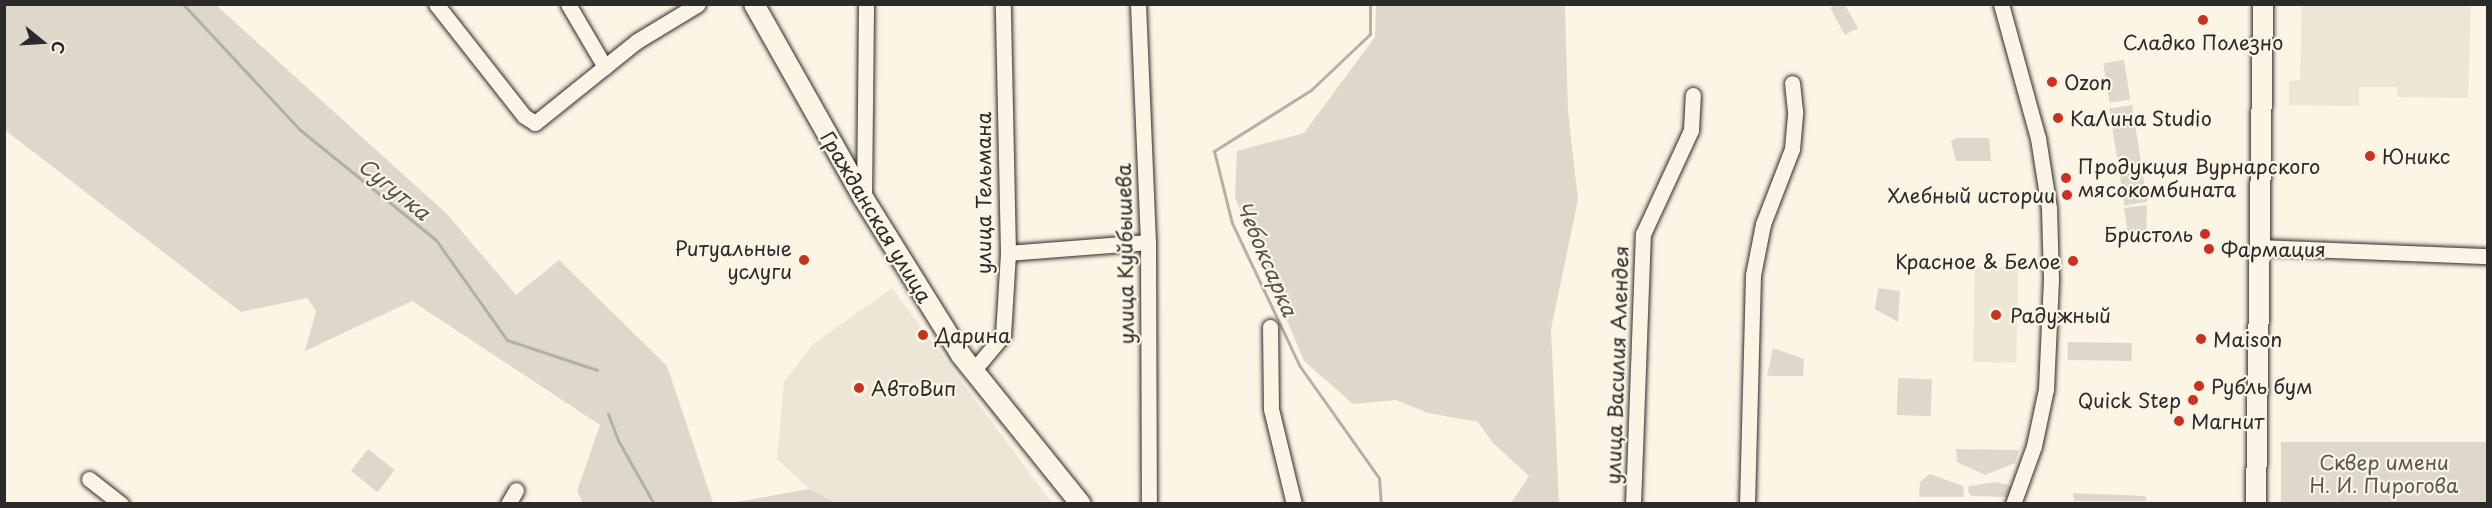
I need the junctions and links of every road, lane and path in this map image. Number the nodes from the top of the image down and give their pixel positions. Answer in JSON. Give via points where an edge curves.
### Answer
{"nodes":[{"id":1,"x":436,"y":4,"type":"edge"},
{"id":2,"x":568,"y":4,"type":"edge"},
{"id":3,"x":698,"y":4,"type":"edge"},
{"id":4,"x":754,"y":4,"type":"edge"},
{"id":5,"x":866,"y":4,"type":"edge"},
{"id":6,"x":1003,"y":4,"type":"edge"},
{"id":7,"x":1138,"y":4,"type":"edge"},
{"id":8,"x":2001,"y":4,"type":"edge"},
{"id":9,"x":2254,"y":4,"type":"edge"},
{"id":10,"x":2263,"y":4,"type":"edge"},
{"id":11,"x":605,"y":67,"type":"junction"},
{"id":12,"x":1792,"y":83,"type":"dead end"},
{"id":13,"x":1693,"y":95,"type":"dead end"},
{"id":14,"x":2257,"y":107,"type":"junction"},
{"id":15,"x":864,"y":199,"type":"junction"},
{"id":16,"x":1148,"y":242,"type":"junction"},
{"id":17,"x":2255,"y":248,"type":"junction"},
{"id":18,"x":1008,"y":253,"type":"junction"},
{"id":19,"x":2487,"y":256,"type":"edge"},
{"id":20,"x":1270,"y":327,"type":"dead end"},
{"id":21,"x":973,"y":371,"type":"junction"},
{"id":22,"x":2252,"y":436,"type":"junction"},
{"id":23,"x":90,"y":479,"type":"dead end"},
{"id":24,"x":121,"y":504,"type":"edge"},
{"id":25,"x":1081,"y":504,"type":"edge"},
{"id":26,"x":1149,"y":504,"type":"edge"},
{"id":27,"x":1294,"y":504,"type":"edge"},
{"id":28,"x":1633,"y":504,"type":"edge"},
{"id":29,"x":1747,"y":504,"type":"edge"},
{"id":30,"x":2013,"y":504,"type":"edge"},
{"id":31,"x":2246,"y":504,"type":"edge"},
{"id":32,"x":2256,"y":504,"type":"edge"}],
"edges":[{"from":1,"to":11,"type":"street","via":[[524,116],[534,123]]},
{"from":2,"to":11,"type":"street"},
{"from":3,"to":11,"type":"street","via":[[637,41]]},
{"from":4,"to":15,"type":"main road","name":"Гражданская улица"},
{"from":5,"to":15,"type":"street"},
{"from":6,"to":18,"type":"street","name":"улица Тельмана"},
{"from":7,"to":16,"type":"street","name":"улица Куйбышева"},
{"from":8,"to":30,"type":"street","via":[[2026,83],[2038,138],[2049,208],[2051,279],[2046,389],[2034,446]]},
{"from":9,"to":14,"type":"main road"},
{"from":10,"to":14,"type":"main road"},
{"from":12,"to":29,"type":"street","via":[[1792,149],[1763,224],[1753,268]]},
{"from":13,"to":28,"type":"street","name":"улица Василия Алендея","via":[[1691,130],[1643,234]]},
{"from":14,"to":17,"type":"main road"},
{"from":15,"to":21,"type":"main road","name":"Гражданская улица"},
{"from":16,"to":18,"type":"street"},
{"from":16,"to":26,"type":"street","name":"улица Куйбышева"},
{"from":17,"to":19,"type":"street"},
{"from":17,"to":22,"type":"main road"},
{"from":18,"to":21,"type":"street","name":"улица Тельмана","via":[[1003,334]]},
{"from":20,"to":27,"type":"street","via":[[1271,409]]},
{"from":21,"to":25,"type":"main road","name":"Гражданская улица"},
{"from":22,"to":31,"type":"main road"},
{"from":22,"to":32,"type":"main road"},
{"from":23,"to":24,"type":"street"}]}
